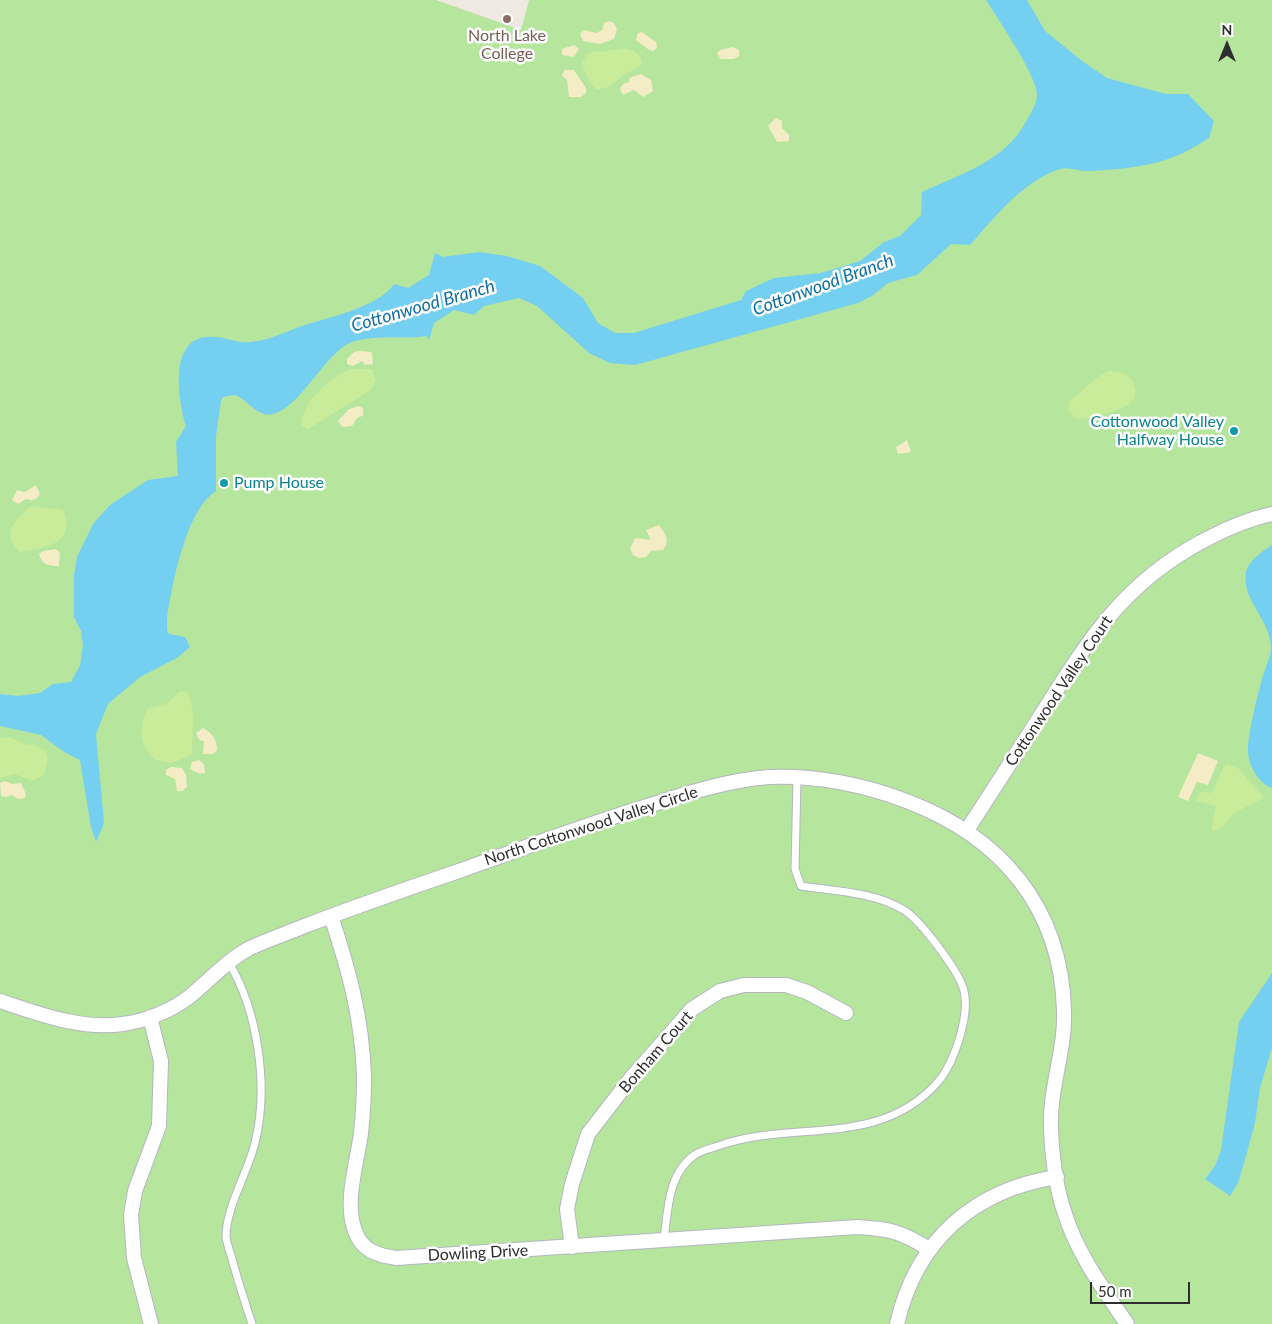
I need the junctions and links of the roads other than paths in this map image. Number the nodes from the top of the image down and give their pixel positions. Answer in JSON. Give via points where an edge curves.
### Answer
{"nodes":[{"id":1,"x":1272,"y":514,"type":"edge"},
{"id":2,"x":797,"y":778,"type":"junction"},
{"id":3,"x":967,"y":830,"type":"junction"},
{"id":4,"x":331,"y":916,"type":"junction"},
{"id":5,"x":228,"y":963,"type":"junction"},
{"id":6,"x":0,"y":1000,"type":"edge"},
{"id":7,"x":846,"y":1013,"type":"dead end"},
{"id":8,"x":150,"y":1017,"type":"junction"},
{"id":9,"x":1057,"y":1178,"type":"junction"},
{"id":10,"x":664,"y":1239,"type":"junction"},
{"id":11,"x":572,"y":1247,"type":"junction"},
{"id":12,"x":929,"y":1248,"type":"junction"},
{"id":13,"x":151,"y":1324,"type":"edge"},
{"id":14,"x":252,"y":1324,"type":"edge"},
{"id":15,"x":897,"y":1324,"type":"edge"},
{"id":16,"x":1127,"y":1324,"type":"edge"}],
"edges":[{"from":1,"to":3,"type":"street","name":"Cottonwood Valley Court","via":[[1222,530],[1178,554],[1138,584],[1076,660]]},
{"from":2,"to":3,"type":"street","name":"North Cottonwood Valley Circle","via":[[871,788],[913,803]]},
{"from":2,"to":4,"type":"street","name":"North Cottonwood Valley Circle","via":[[771,777],[698,790],[607,818]]},
{"from":2,"to":10,"type":"lane","via":[[794,869],[801,886],[879,900],[904,910],[920,925],[948,961],[964,991],[964,1012],[957,1049],[938,1082],[918,1100],[872,1124],[737,1140],[696,1154],[674,1178]]},
{"from":3,"to":9,"type":"street","name":"North Cottonwood Valley Circle","via":[[1002,859],[1035,898],[1050,930],[1061,975],[1065,1013],[1051,1125]]},
{"from":4,"to":5,"type":"street","name":"North Cottonwood Valley Circle","via":[[249,948]]},
{"from":4,"to":11,"type":"street","name":"Dowling Drive","via":[[352,982],[360,1026],[364,1077],[361,1131],[349,1210],[364,1248],[378,1255],[396,1258]]},
{"from":5,"to":8,"type":"street","name":"North Cottonwood Valley Circle","via":[[185,1000]]},
{"from":5,"to":14,"type":"lane","via":[[239,981],[250,1013],[259,1057],[260,1105],[255,1142],[226,1237]]},
{"from":6,"to":8,"type":"street","name":"North Cottonwood Valley Circle","via":[[66,1022],[124,1024]]},
{"from":7,"to":11,"type":"street","name":"Bonham Court","via":[[807,992],[786,985],[744,985],[720,991],[692,1009],[588,1134],[567,1209]]},
{"from":8,"to":13,"type":"street","via":[[161,1061],[159,1126],[135,1191],[131,1215],[134,1258]]},
{"from":9,"to":12,"type":"street","via":[[1017,1186],[986,1201],[959,1219]]},
{"from":9,"to":16,"type":"street","name":"North Cottonwood Valley Circle","via":[[1063,1211],[1072,1233]]},
{"from":10,"to":11,"type":"street","name":"Dowling Drive"},
{"from":10,"to":12,"type":"street","name":"Dowling Drive","via":[[857,1227],[905,1234]]},
{"from":12,"to":15,"type":"street","via":[[903,1300]]}]}
